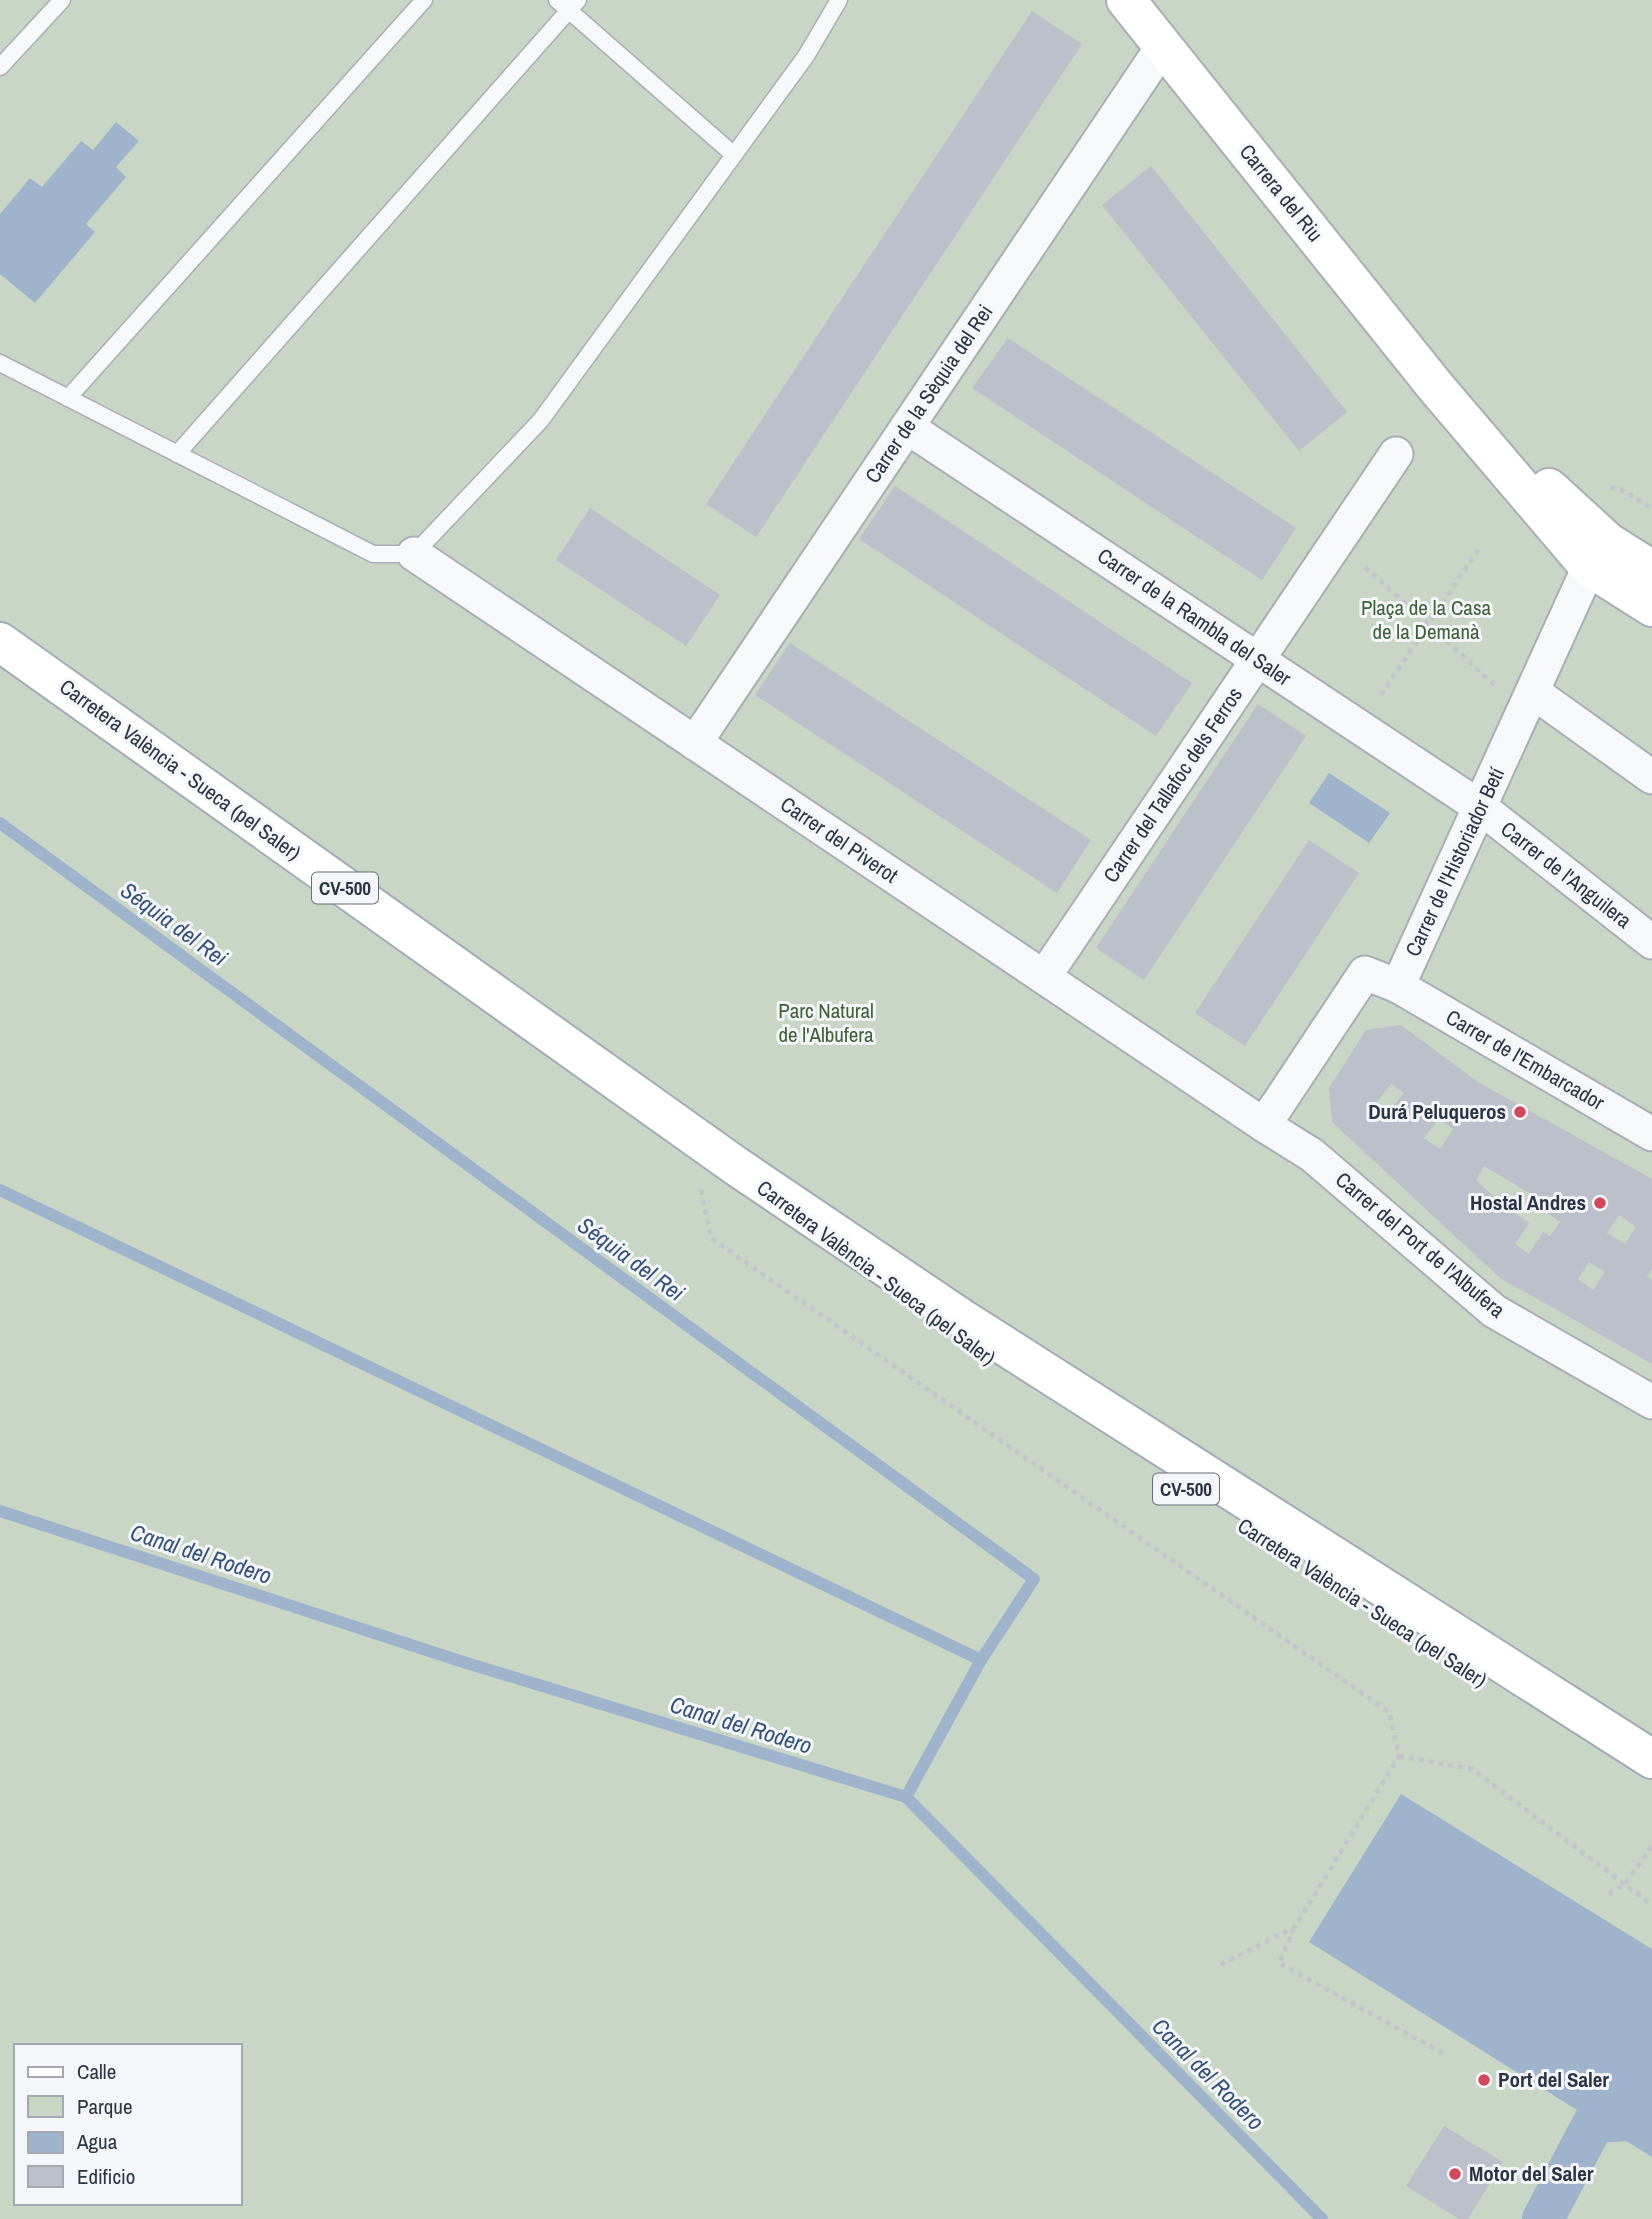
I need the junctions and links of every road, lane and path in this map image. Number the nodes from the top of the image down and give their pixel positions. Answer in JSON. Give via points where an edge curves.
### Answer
{"nodes":[{"id":1,"x":62,"y":0,"type":"edge"},
{"id":2,"x":424,"y":0,"type":"edge"},
{"id":3,"x":839,"y":0,"type":"edge"},
{"id":4,"x":1126,"y":0,"type":"edge"},
{"id":5,"x":568,"y":3,"type":"edge"},
{"id":6,"x":1163,"y":46,"type":"junction"},
{"id":7,"x":0,"y":67,"type":"edge"},
{"id":8,"x":734,"y":155,"type":"junction"},
{"id":9,"x":0,"y":363,"type":"edge"},
{"id":10,"x":68,"y":398,"type":"junction"},
{"id":11,"x":907,"y":427,"type":"junction"},
{"id":12,"x":177,"y":454,"type":"junction"},
{"id":13,"x":1396,"y":454,"type":"dead end"},
{"id":14,"x":1620,"y":489,"type":"dead end"},
{"id":15,"x":1652,"y":508,"type":"edge"},
{"id":16,"x":1479,"y":548,"type":"dead end"},
{"id":17,"x":414,"y":554,"type":"junction"},
{"id":18,"x":1598,"y":555,"type":"junction"},
{"id":19,"x":1360,"y":562,"type":"dead end"},
{"id":20,"x":1652,"y":570,"type":"edge"},
{"id":21,"x":1652,"y":607,"type":"edge"},
{"id":22,"x":1428,"y":625,"type":"junction"},
{"id":23,"x":0,"y":642,"type":"edge"},
{"id":24,"x":1258,"y":660,"type":"junction"},
{"id":25,"x":1499,"y":689,"type":"dead end"},
{"id":26,"x":1533,"y":692,"type":"junction"},
{"id":27,"x":1381,"y":695,"type":"dead end"},
{"id":28,"x":695,"y":743,"type":"junction"},
{"id":29,"x":1652,"y":777,"type":"edge"},
{"id":30,"x":1480,"y":807,"type":"junction"},
{"id":31,"x":1652,"y":942,"type":"edge"},
{"id":32,"x":1044,"y":977,"type":"junction"},
{"id":33,"x":1398,"y":986,"type":"junction"},
{"id":34,"x":1264,"y":1125,"type":"junction"},
{"id":35,"x":1652,"y":1134,"type":"edge"},
{"id":36,"x":690,"y":1135,"type":"junction"},
{"id":37,"x":736,"y":1166,"type":"junction"},
{"id":38,"x":1652,"y":1402,"type":"edge"},
{"id":39,"x":1399,"y":1756,"type":"junction"},
{"id":40,"x":1652,"y":1759,"type":"edge"},
{"id":41,"x":1652,"y":1788,"type":"edge"},
{"id":42,"x":1652,"y":1846,"type":"edge"},
{"id":43,"x":1625,"y":1884,"type":"junction"},
{"id":44,"x":1609,"y":1894,"type":"dead end"},
{"id":45,"x":1652,"y":1905,"type":"edge"},
{"id":46,"x":1295,"y":1927,"type":"junction"},
{"id":47,"x":1216,"y":1967,"type":"dead end"},
{"id":48,"x":1444,"y":2054,"type":"dead end"}],
"edges":[{"from":1,"to":7,"type":"lane"},
{"from":2,"to":10,"type":"lane"},
{"from":3,"to":8,"type":"lane","via":[[806,56]]},
{"from":4,"to":6,"type":"main road","name":"Carrera del Riu"},
{"from":5,"to":8,"type":"lane"},
{"from":5,"to":12,"type":"lane"},
{"from":6,"to":11,"type":"street","name":"Carrer de la Sèquia del Rei"},
{"from":6,"to":18,"type":"main road","name":"Carrera del Riu","via":[[1435,386]]},
{"from":8,"to":17,"type":"lane","via":[[541,420]]},
{"from":9,"to":10,"type":"lane"},
{"from":10,"to":12,"type":"lane"},
{"from":11,"to":24,"type":"street","name":"Carrer de la Rambla del Saler"},
{"from":11,"to":28,"type":"street","name":"Carrer de la Sèquia del Rei"},
{"from":12,"to":17,"type":"lane","via":[[373,554]]},
{"from":13,"to":24,"type":"street","name":"Carrer del Tallafoc dels Ferros"},
{"from":14,"to":15,"type":"path"},
{"from":16,"to":22,"type":"path"},
{"from":17,"to":28,"type":"street","name":"Carrer del Piverot"},
{"from":18,"to":20,"type":"main road"},
{"from":18,"to":21,"type":"main road"},
{"from":18,"to":26,"type":"street","name":"Carrer de l'Historiador Betí"},
{"from":19,"to":22,"type":"path"},
{"from":22,"to":25,"type":"path"},
{"from":22,"to":27,"type":"path"},
{"from":23,"to":36,"type":"main road","name":"Carretera València - Sueca (pel Saler)","number":"CV-500"},
{"from":24,"to":30,"type":"street","name":"Carrer de la Rambla del Saler"},
{"from":24,"to":32,"type":"street","name":"Carrer del Tallafoc dels Ferros"},
{"from":26,"to":29,"type":"street"},
{"from":26,"to":30,"type":"street","name":"Carrer de l'Historiador Betí"},
{"from":28,"to":32,"type":"street","name":"Carrer del Piverot"},
{"from":30,"to":31,"type":"street","name":"Carrer de l'Anguilera"},
{"from":30,"to":33,"type":"street","name":"Carrer de l'Historiador Betí"},
{"from":32,"to":34,"type":"street","name":"Carrer del Piverot"},
{"from":33,"to":34,"type":"street","via":[[1365,973]]},
{"from":33,"to":35,"type":"street","name":"Carrer de l'Embarcador"},
{"from":34,"to":38,"type":"street","name":"Carrer del Port de l'Albufera","via":[[1312,1155],[1494,1311]]},
{"from":36,"to":37,"type":"main road","name":"Carretera València - Sueca (pel Saler)","number":"CV-500"},
{"from":36,"to":39,"type":"path","via":[[711,1238],[1389,1712]]},
{"from":37,"to":40,"type":"main road","name":"Carretera València - Sueca (pel Saler)","number":"CV-500","via":[[961,1318]]},
{"from":37,"to":41,"type":"main road","name":"Carretera València - Sueca (pel Saler)","number":"CV-500","via":[[950,1334]]},
{"from":39,"to":43,"type":"path","via":[[1472,1769]]},
{"from":39,"to":46,"type":"path"},
{"from":42,"to":43,"type":"path"},
{"from":43,"to":44,"type":"path"},
{"from":43,"to":45,"type":"path"},
{"from":46,"to":47,"type":"path"},
{"from":46,"to":48,"type":"path","via":[[1279,1964]]}]}
